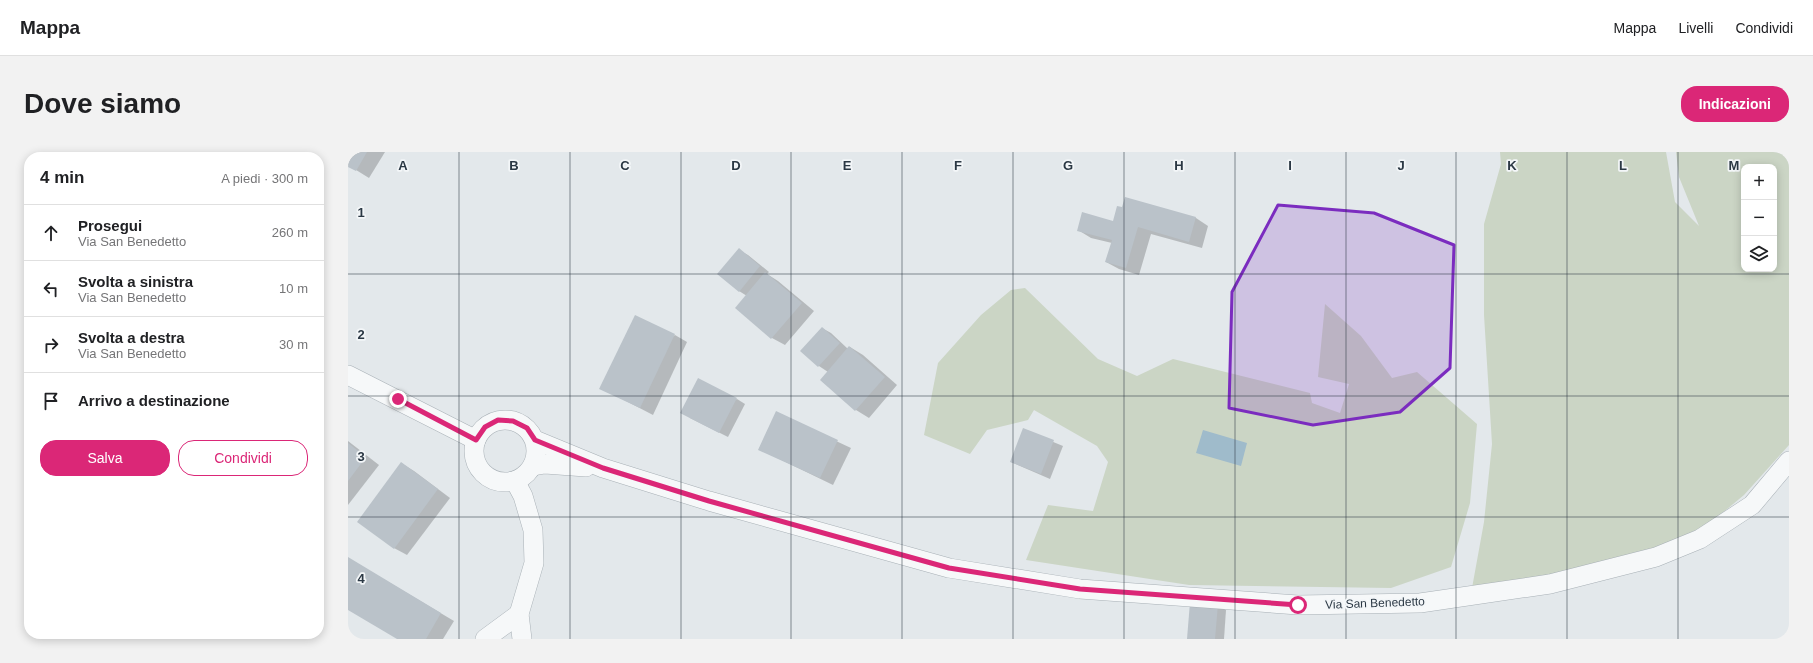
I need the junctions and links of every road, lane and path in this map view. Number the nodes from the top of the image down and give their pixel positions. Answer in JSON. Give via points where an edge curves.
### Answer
{"nodes":[{"id":1,"x":348,"y":375,"type":"edge"},
{"id":2,"x":476,"y":440,"type":"junction"},
{"id":3,"x":535,"y":440,"type":"junction"},
{"id":4,"x":1789,"y":461,"type":"edge"},
{"id":5,"x":533,"y":466,"type":"junction"},
{"id":6,"x":603,"y":468,"type":"junction"},
{"id":7,"x":515,"y":481,"type":"junction"},
{"id":8,"x":519,"y":614,"type":"junction"},
{"id":9,"x":485,"y":639,"type":"edge"},
{"id":10,"x":522,"y":639,"type":"edge"}],
"edges":[{"from":1,"to":2,"type":"street"},
{"from":2,"to":3,"type":"street","name":"Via San Benedetto","via":[[485,427],[498,420],[513,421],[527,428]]},
{"from":2,"to":7,"type":"street","via":[[475,460],[479,469],[495,481]]},
{"from":3,"to":5,"type":"street","via":[[537,454]]},
{"from":3,"to":6,"type":"street","name":"Via San Benedetto"},
{"from":4,"to":6,"type":"street","name":"Via San Benedetto","via":[[1752,506],[1700,539],[1656,557],[1550,584],[1420,603],[1298,605],[1080,589],[949,568],[709,501]]},
{"from":5,"to":6,"type":"street","name":"Via San Benedetto","via":[[546,464]]},
{"from":5,"to":7,"type":"street","via":[[525,476]]},
{"from":7,"to":8,"type":"street","via":[[523,496],[533,530],[534,563]]},
{"from":8,"to":9,"type":"street"},
{"from":8,"to":10,"type":"street"}]}
